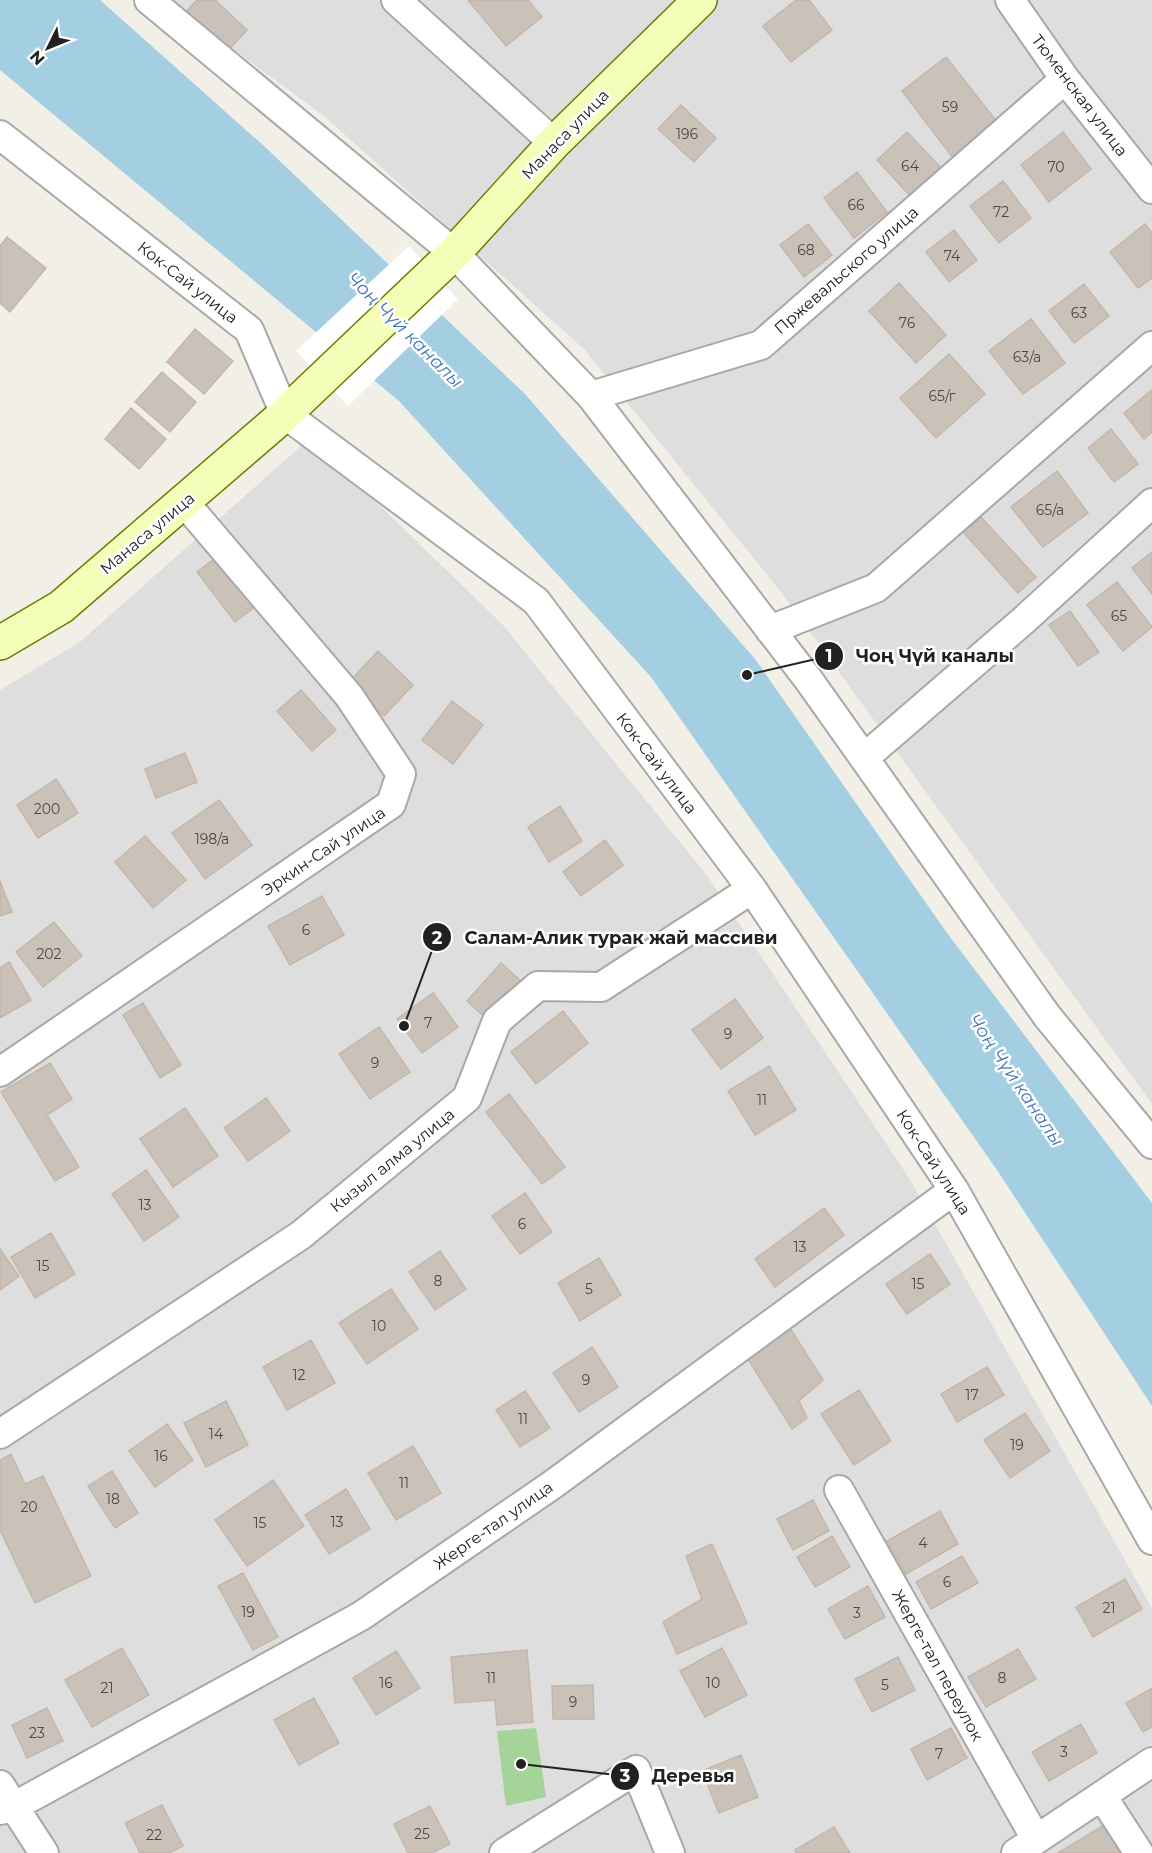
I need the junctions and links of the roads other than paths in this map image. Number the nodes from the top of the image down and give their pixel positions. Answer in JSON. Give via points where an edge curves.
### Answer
{"nodes":[{"id":1,"x":149,"y":0,"type":"edge"},
{"id":2,"x":396,"y":0,"type":"edge"},
{"id":3,"x":700,"y":0,"type":"edge"},
{"id":4,"x":1010,"y":0,"type":"edge"},
{"id":5,"x":1065,"y":79,"type":"junction"},
{"id":6,"x":0,"y":135,"type":"edge"},
{"id":7,"x":554,"y":143,"type":"junction"},
{"id":8,"x":1152,"y":189,"type":"edge"},
{"id":9,"x":444,"y":262,"type":"junction"},
{"id":10,"x":1152,"y":346,"type":"edge"},
{"id":11,"x":591,"y":396,"type":"junction"},
{"id":12,"x":285,"y":414,"type":"junction"},
{"id":13,"x":184,"y":502,"type":"junction"},
{"id":14,"x":1152,"y":503,"type":"edge"},
{"id":15,"x":770,"y":630,"type":"junction"},
{"id":16,"x":0,"y":643,"type":"edge"},
{"id":17,"x":864,"y":758,"type":"junction"},
{"id":18,"x":752,"y":889,"type":"junction"},
{"id":19,"x":0,"y":1072,"type":"edge"},
{"id":20,"x":1152,"y":1144,"type":"edge"},
{"id":21,"x":954,"y":1190,"type":"junction"},
{"id":22,"x":0,"y":1434,"type":"edge"},
{"id":23,"x":839,"y":1490,"type":"dead end"},
{"id":24,"x":1152,"y":1540,"type":"edge"},
{"id":25,"x":1152,"y":1762,"type":"edge"},
{"id":26,"x":1102,"y":1796,"type":"junction"},
{"id":27,"x":4,"y":1800,"type":"edge"},
{"id":28,"x":1026,"y":1846,"type":"edge"},
{"id":29,"x":44,"y":1853,"type":"edge"},
{"id":30,"x":504,"y":1853,"type":"edge"},
{"id":31,"x":670,"y":1853,"type":"edge"},
{"id":32,"x":1139,"y":1853,"type":"edge"}],
"edges":[{"from":1,"to":9,"type":"street"},
{"from":2,"to":7,"type":"street"},
{"from":3,"to":7,"type":"street","name":"Манаса улица"},
{"from":4,"to":5,"type":"street","name":"Тюменская улица"},
{"from":5,"to":8,"type":"street","name":"Тюменская улица"},
{"from":5,"to":11,"type":"street","name":"Пржевальского улица","via":[[761,345]]},
{"from":6,"to":12,"type":"street","name":"Кок-Сай улица","via":[[249,330]]},
{"from":7,"to":9,"type":"street","name":"Манаса улица"},
{"from":9,"to":11,"type":"street"},
{"from":9,"to":12,"type":"street","name":"Манаса улица"},
{"from":10,"to":15,"type":"street","via":[[876,588]]},
{"from":11,"to":15,"type":"street"},
{"from":12,"to":13,"type":"street","name":"Манаса улица"},
{"from":12,"to":18,"type":"street","name":"Кок-Сай улица","via":[[536,601]]},
{"from":13,"to":16,"type":"street","name":"Манаса улица","via":[[61,607]]},
{"from":13,"to":19,"type":"street","name":"Эркин-Сай улица","via":[[349,696],[401,774],[392,804]]},
{"from":14,"to":17,"type":"street"},
{"from":15,"to":17,"type":"street"},
{"from":17,"to":20,"type":"street","via":[[1047,1016]]},
{"from":18,"to":21,"type":"street","name":"Кок-Сай улица"},
{"from":18,"to":22,"type":"street","name":"Кызыл алма улица","via":[[602,987],[537,986],[497,1021],[467,1098],[300,1235]]},
{"from":21,"to":24,"type":"street","name":"Кок-Сай улица"},
{"from":21,"to":27,"type":"street","name":"Жерге-тал улица","via":[[552,1485],[361,1616]]},
{"from":23,"to":28,"type":"street","name":"Жерге-тал переулок"},
{"from":25,"to":26,"type":"street"},
{"from":26,"to":28,"type":"street"},
{"from":26,"to":32,"type":"street"},
{"from":27,"to":29,"type":"street"},
{"from":30,"to":31,"type":"street","via":[[636,1770]]}]}
